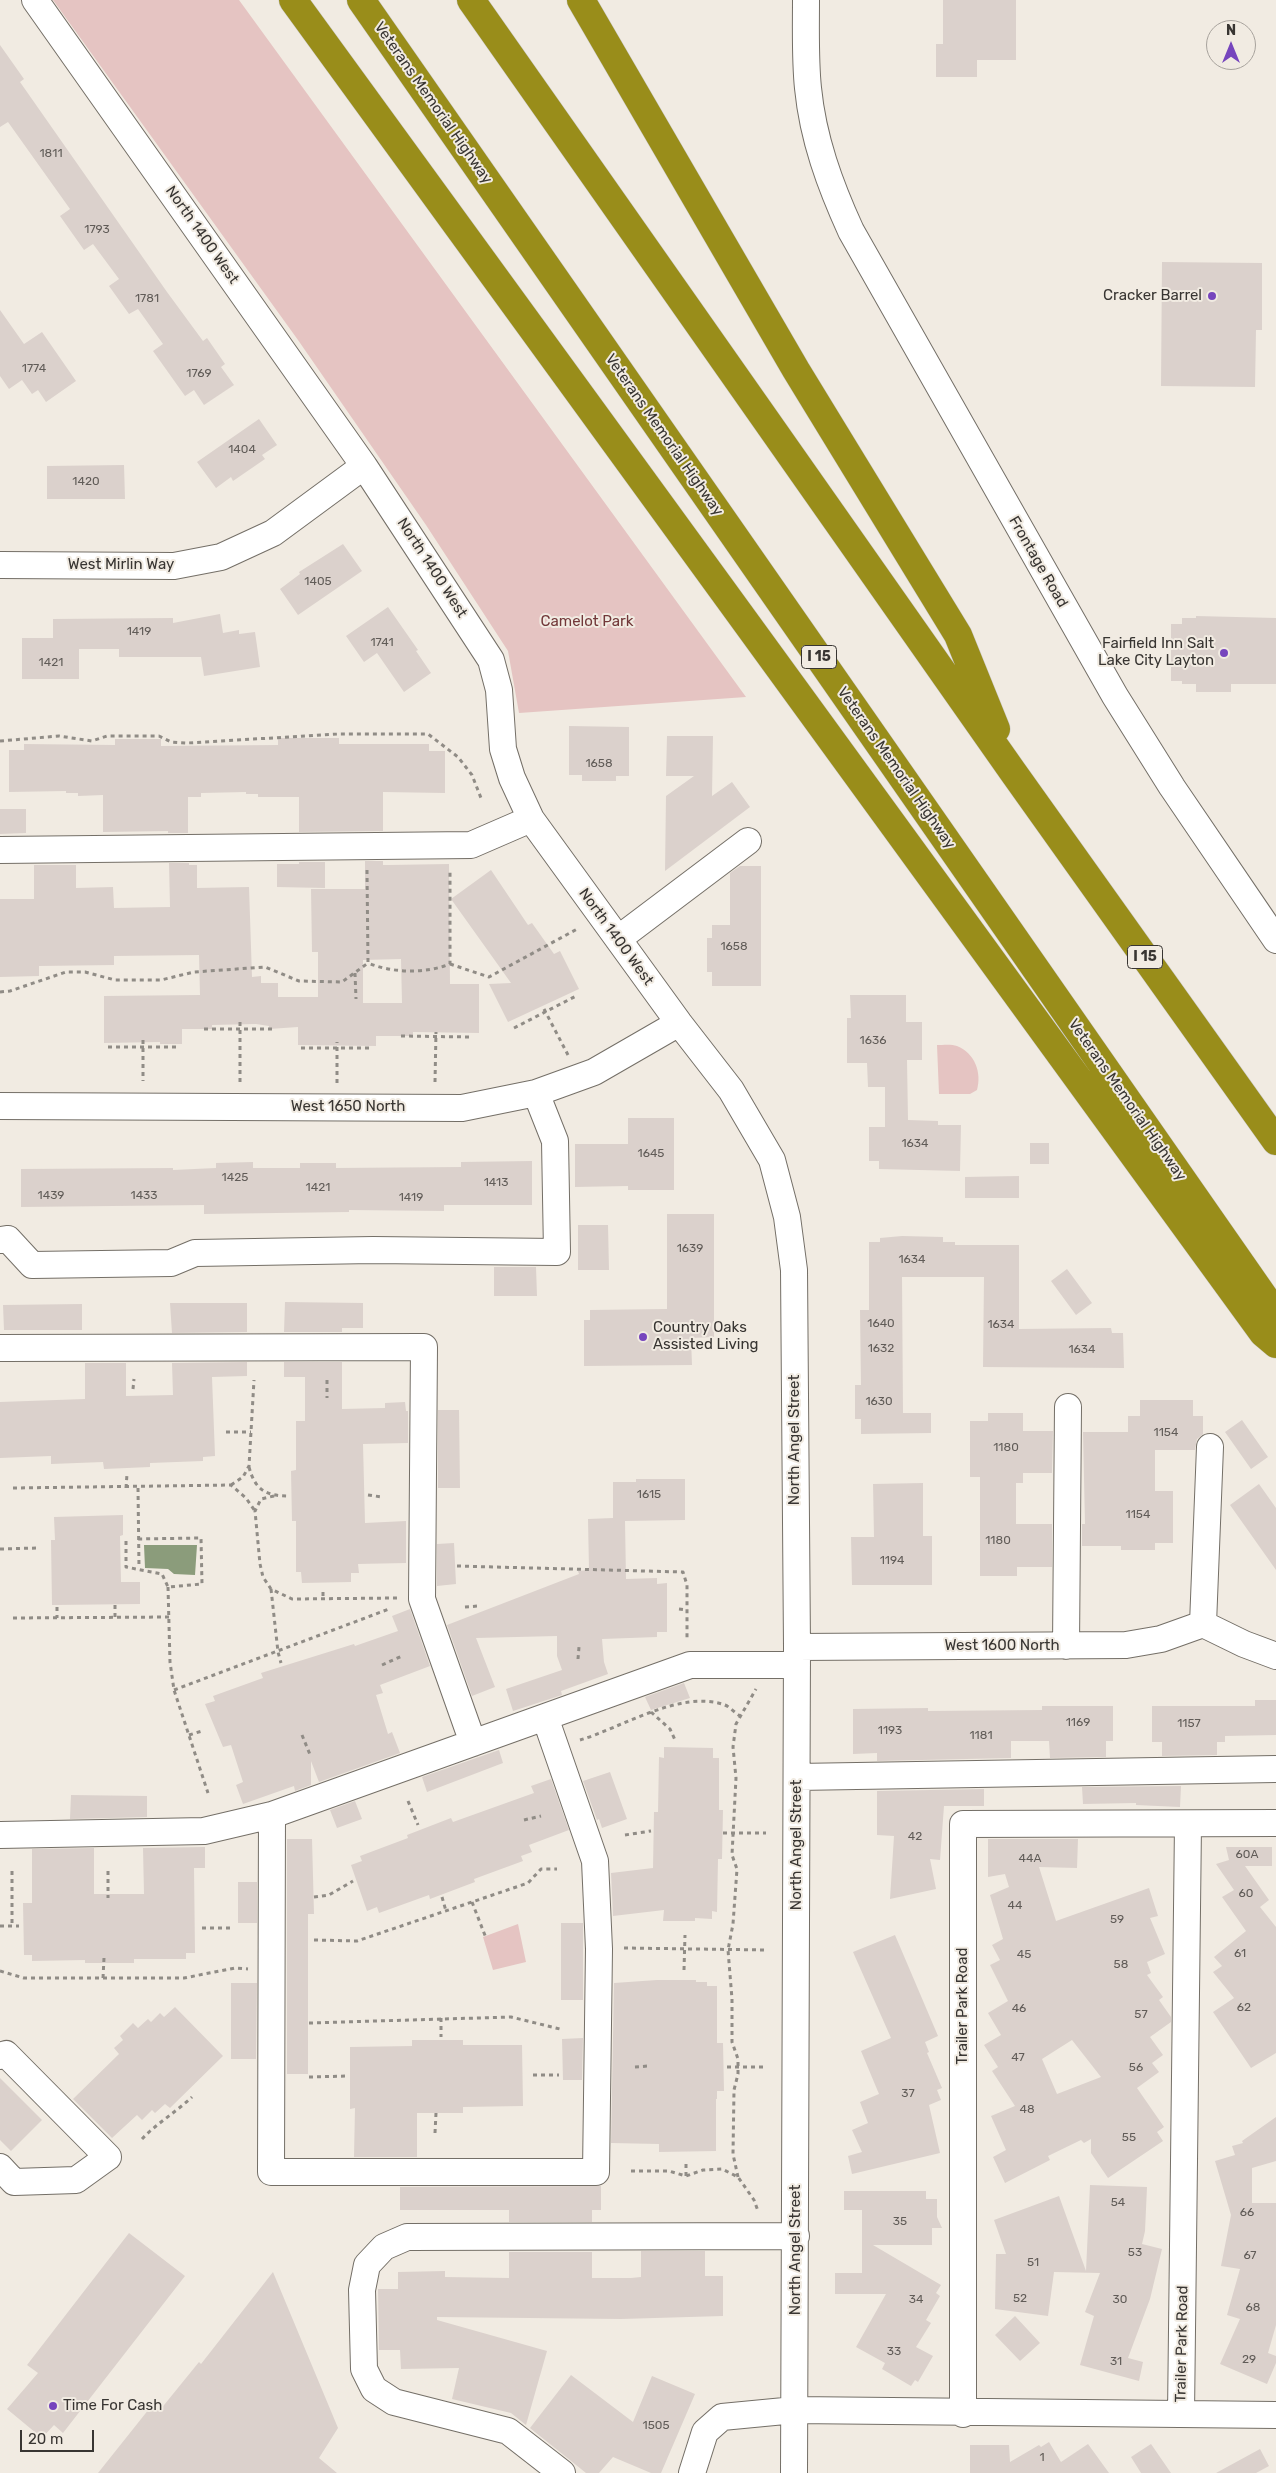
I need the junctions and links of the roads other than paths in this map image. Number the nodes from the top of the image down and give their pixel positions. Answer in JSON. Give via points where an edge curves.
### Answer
{"nodes":[{"id":1,"x":35,"y":0,"type":"edge"},
{"id":2,"x":293,"y":0,"type":"edge"},
{"id":3,"x":362,"y":0,"type":"edge"},
{"id":4,"x":471,"y":0,"type":"edge"},
{"id":5,"x":581,"y":0,"type":"edge"},
{"id":6,"x":806,"y":0,"type":"edge"},
{"id":7,"x":364,"y":466,"type":"junction"},
{"id":8,"x":0,"y":565,"type":"edge"},
{"id":9,"x":1014,"y":772,"type":"junction"},
{"id":10,"x":531,"y":819,"type":"junction"},
{"id":11,"x":748,"y":841,"type":"dead end"},
{"id":12,"x":0,"y":850,"type":"edge"},
{"id":13,"x":618,"y":938,"type":"junction"},
{"id":14,"x":1276,"y":940,"type":"edge"},
{"id":15,"x":679,"y":1023,"type":"junction"},
{"id":16,"x":536,"y":1093,"type":"junction"},
{"id":17,"x":0,"y":1106,"type":"edge"},
{"id":18,"x":1276,"y":1141,"type":"edge"},
{"id":19,"x":772,"y":1160,"type":"joint"},
{"id":20,"x":0,"y":1240,"type":"edge"},
{"id":21,"x":1276,"y":1314,"type":"edge"},
{"id":22,"x":1276,"y":1344,"type":"edge"},
{"id":23,"x":0,"y":1348,"type":"edge"},
{"id":24,"x":1068,"y":1407,"type":"dead end"},
{"id":25,"x":1210,"y":1447,"type":"dead end"},
{"id":26,"x":1203,"y":1624,"type":"junction"},
{"id":27,"x":1066,"y":1646,"type":"junction"},
{"id":28,"x":797,"y":1656,"type":"junction"},
{"id":29,"x":1276,"y":1656,"type":"edge"},
{"id":30,"x":545,"y":1717,"type":"junction"},
{"id":31,"x":473,"y":1743,"type":"junction"},
{"id":32,"x":1276,"y":1769,"type":"edge"},
{"id":33,"x":797,"y":1777,"type":"junction"},
{"id":34,"x":272,"y":1815,"type":"junction"},
{"id":35,"x":1276,"y":1823,"type":"edge"},
{"id":36,"x":1188,"y":1824,"type":"junction"},
{"id":37,"x":0,"y":1835,"type":"edge"},
{"id":38,"x":0,"y":2056,"type":"edge"},
{"id":39,"x":0,"y":2167,"type":"edge"},
{"id":40,"x":796,"y":2236,"type":"junction"},
{"id":41,"x":796,"y":2410,"type":"junction"},
{"id":42,"x":963,"y":2414,"type":"junction"},
{"id":43,"x":1181,"y":2414,"type":"junction"},
{"id":44,"x":1276,"y":2416,"type":"edge"},
{"id":45,"x":562,"y":2473,"type":"edge"},
{"id":46,"x":692,"y":2473,"type":"edge"},
{"id":47,"x":794,"y":2473,"type":"edge"}],
"edges":[{"from":1,"to":7,"type":"street","name":"North 1400 West"},
{"from":2,"to":22,"type":"highway","via":[[1258,1325]]},
{"from":3,"to":21,"type":"highway","name":"Veterans Memorial Highway","number":"I 15"},
{"from":4,"to":9,"type":"highway","number":"I 15"},
{"from":5,"to":9,"type":"highway","via":[[792,362],[958,635]]},
{"from":6,"to":14,"type":"street","name":"Frontage Road","via":[[808,88],[816,135],[825,169],[859,246],[1115,696],[1172,787]]},
{"from":7,"to":8,"type":"street","name":"West Mirlin Way","via":[[273,533],[221,557],[174,566]]},
{"from":7,"to":10,"type":"street","name":"North 1400 West","via":[[491,660],[499,690],[504,749],[512,778]]},
{"from":9,"to":18,"type":"highway","number":"I 15"},
{"from":10,"to":12,"type":"street","via":[[471,844]]},
{"from":10,"to":13,"type":"street","name":"North 1400 West"},
{"from":11,"to":13,"type":"street"},
{"from":13,"to":15,"type":"street","name":"North 1400 West"},
{"from":15,"to":16,"type":"street","name":"West 1650 North","via":[[594,1072]]},
{"from":15,"to":19,"type":"street","name":"North 1400 West","via":[[731,1090]]},
{"from":16,"to":17,"type":"street","name":"West 1650 North","via":[[462,1108]]},
{"from":16,"to":20,"type":"street","via":[[555,1140],[557,1252],[373,1250],[195,1253],[171,1263],[32,1266],[8,1240]]},
{"from":19,"to":28,"type":"street","name":"North Angel Street","via":[[787,1217],[794,1270]]},
{"from":23,"to":31,"type":"street","via":[[424,1347],[422,1598]]},
{"from":24,"to":27,"type":"street"},
{"from":25,"to":26,"type":"street"},
{"from":26,"to":27,"type":"street","name":"West 1600 North","via":[[1126,1645]]},
{"from":26,"to":29,"type":"street"},
{"from":27,"to":28,"type":"street","name":"West 1600 North"},
{"from":28,"to":30,"type":"street","name":"West 1600 North","via":[[690,1665]]},
{"from":28,"to":33,"type":"street","name":"North Angel Street"},
{"from":30,"to":31,"type":"street","name":"West 1600 North"},
{"from":30,"to":34,"type":"street","via":[[595,1861],[599,1949],[596,2172],[271,2172]]},
{"from":31,"to":34,"type":"street","name":"West 1600 North"},
{"from":32,"to":33,"type":"street"},
{"from":33,"to":40,"type":"street","name":"North Angel Street"},
{"from":34,"to":37,"type":"street","name":"West 1600 North","via":[[204,1831]]},
{"from":35,"to":36,"type":"street","name":"Trailer Park Road"},
{"from":36,"to":42,"type":"street","name":"Trailer Park Road","via":[[963,1824]]},
{"from":36,"to":43,"type":"street","name":"Trailer Park Road"},
{"from":38,"to":39,"type":"street","via":[[6,2054],[108,2157],[76,2180],[14,2182]]},
{"from":40,"to":41,"type":"street","name":"North Angel Street"},
{"from":40,"to":45,"type":"street","via":[[407,2237],[384,2247],[367,2265],[362,2290],[364,2369],[374,2389],[394,2402],[508,2430]]},
{"from":41,"to":42,"type":"street","name":"Trailer Park Road"},
{"from":41,"to":46,"type":"street","name":"Trailer Park Road","via":[[722,2417],[705,2432]]},
{"from":41,"to":47,"type":"street","name":"North Angel Street"},
{"from":42,"to":43,"type":"street","name":"Trailer Park Road"},
{"from":43,"to":44,"type":"street","name":"Trailer Park Road"}]}
